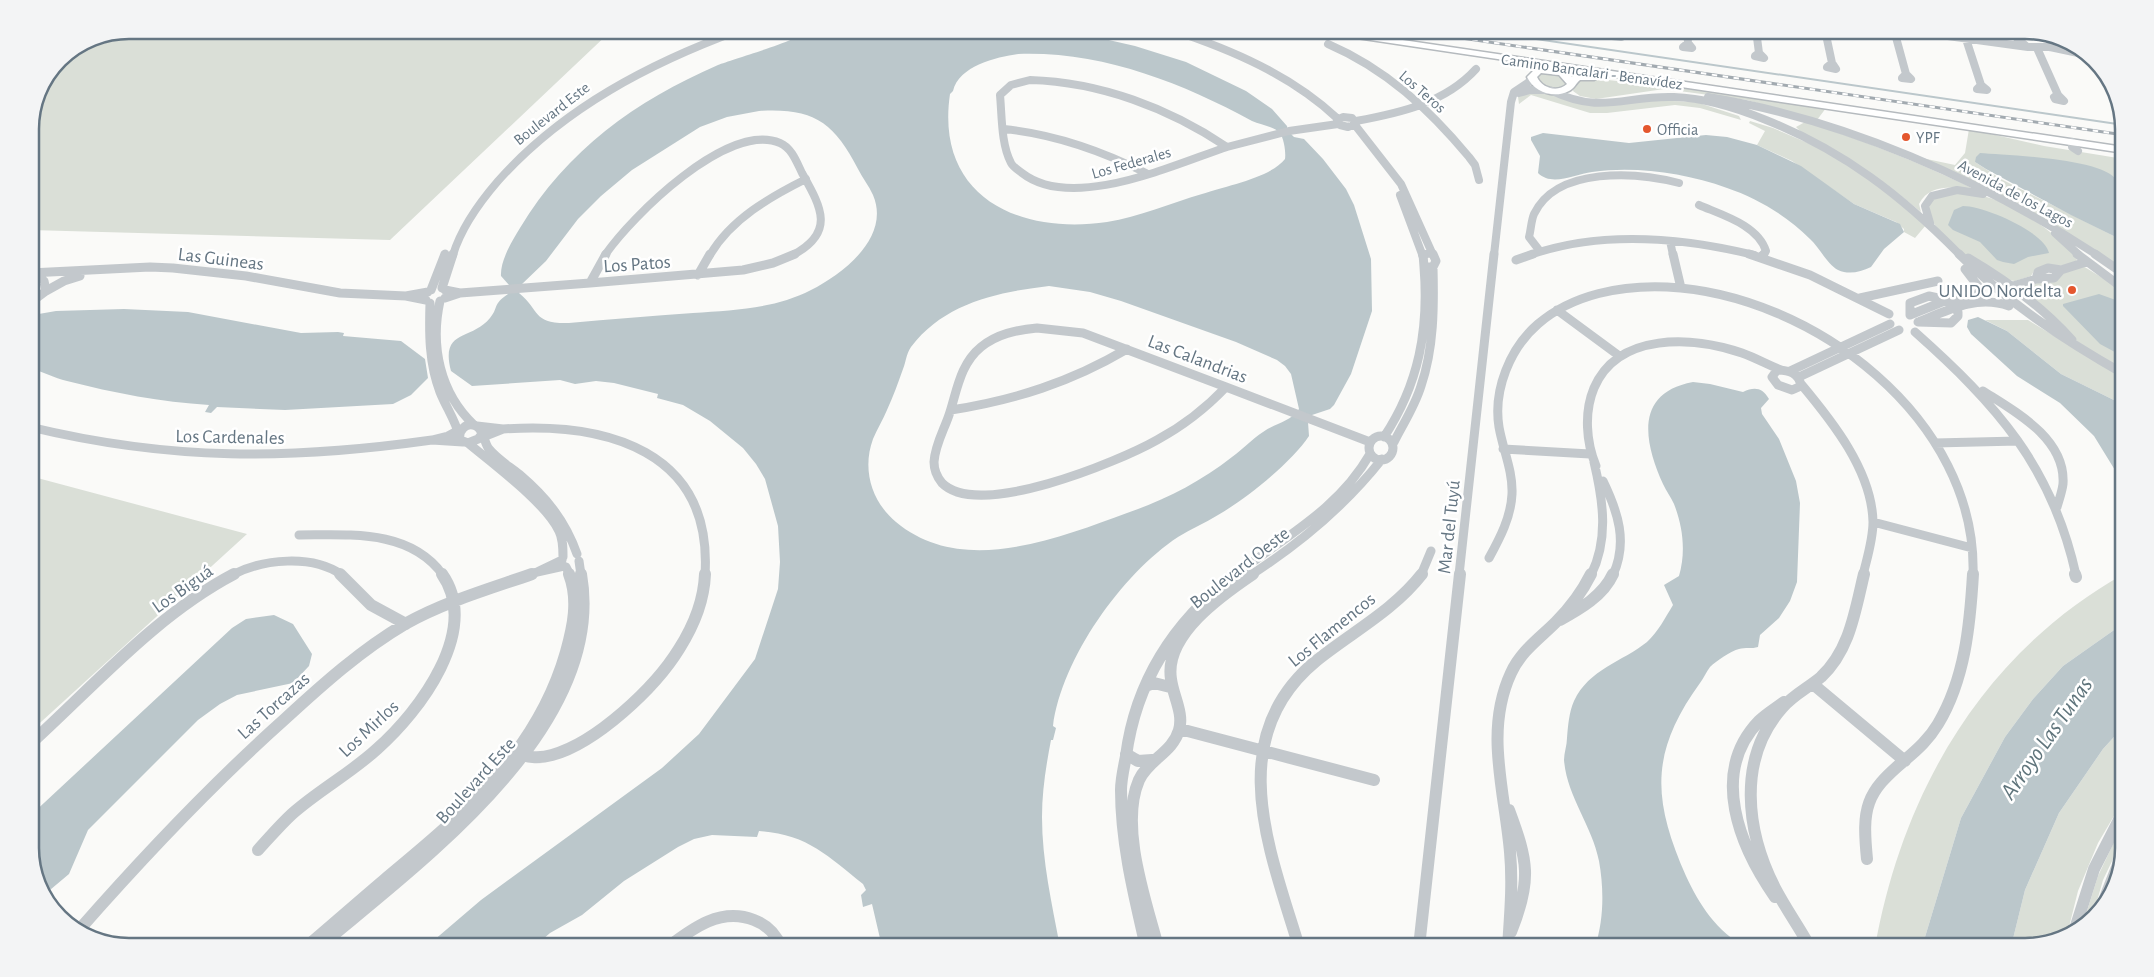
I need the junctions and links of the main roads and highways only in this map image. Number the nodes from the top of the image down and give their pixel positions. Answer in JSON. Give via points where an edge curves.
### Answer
{"nodes":[{"id":1,"x":1352,"y":39,"type":"edge"},
{"id":2,"x":1379,"y":39,"type":"edge"},
{"id":3,"x":1487,"y":55,"type":"junction"},
{"id":4,"x":1553,"y":70,"type":"junction"},
{"id":5,"x":1532,"y":79,"type":"junction"},
{"id":6,"x":1570,"y":85,"type":"junction"},
{"id":7,"x":1697,"y":86,"type":"junction"},
{"id":8,"x":1751,"y":100,"type":"junction"},
{"id":9,"x":1932,"y":121,"type":"junction"},
{"id":10,"x":2115,"y":151,"type":"edge"},
{"id":11,"x":2115,"y":152,"type":"edge"}],
"edges":[{"from":1,"to":5,"type":"main road","name":"Camino Bancalari - Benavídez","via":[[1504,62],[1524,69]]},
{"from":2,"to":3,"type":"main road","name":"Camino Bancalari - Benavídez"},
{"from":3,"to":4,"type":"main road","name":"Camino Bancalari - Benavídez"},
{"from":3,"to":7,"type":"main road","name":"Camino Bancalari - Benavídez"},
{"from":4,"to":5,"type":"main road","via":[[1538,71]]},
{"from":4,"to":6,"type":"main road","via":[[1565,75]]},
{"from":4,"to":7,"type":"main road","name":"Camino Bancalari - Benavídez"},
{"from":5,"to":6,"type":"main road","name":"Camino Bancalari - Benavídez","via":[[1535,84],[1549,90],[1563,90]]},
{"from":6,"to":8,"type":"main road","name":"Camino Bancalari - Benavídez","via":[[1578,77],[1587,76]]},
{"from":7,"to":8,"type":"main road","name":"Camino Bancalari - Benavídez"},
{"from":8,"to":9,"type":"main road","name":"Camino Bancalari - Benavídez"},
{"from":9,"to":10,"type":"main road","name":"Camino Bancalari - Benavídez"},
{"from":9,"to":11,"type":"main road","name":"Camino Bancalari - Benavídez","via":[[2078,150]]}]}
